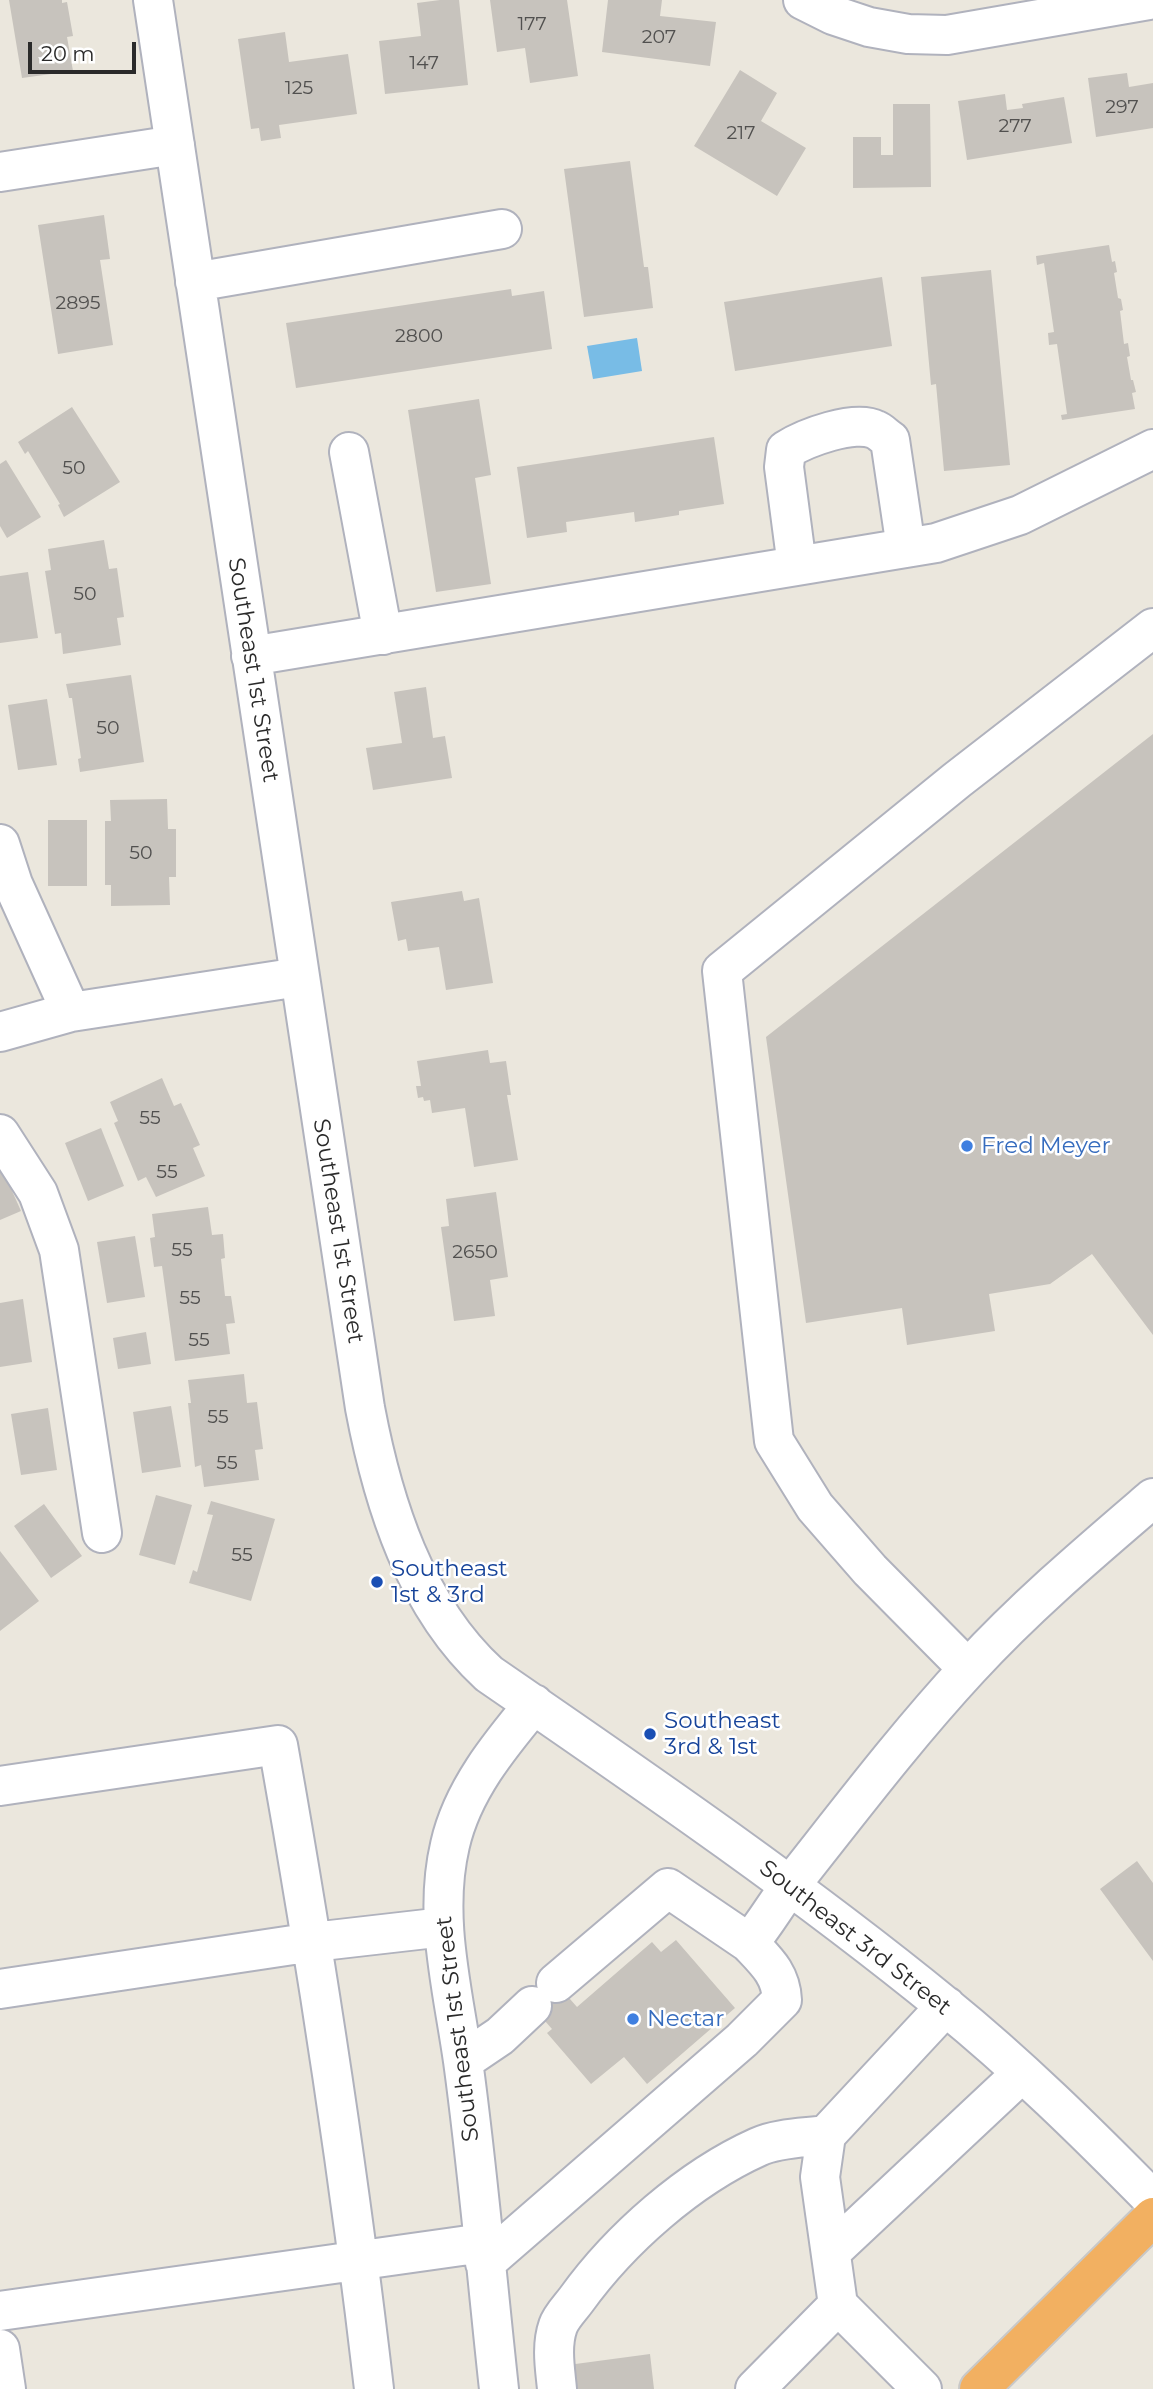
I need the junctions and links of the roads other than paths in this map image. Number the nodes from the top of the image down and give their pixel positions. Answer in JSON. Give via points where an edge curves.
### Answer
{"nodes":[{"id":1,"x":153,"y":0,"type":"edge"},
{"id":2,"x":803,"y":0,"type":"edge"},
{"id":3,"x":1149,"y":0,"type":"edge"},
{"id":4,"x":175,"y":145,"type":"junction"},
{"id":5,"x":0,"y":172,"type":"edge"},
{"id":6,"x":502,"y":229,"type":"dead end"},
{"id":7,"x":195,"y":282,"type":"junction"},
{"id":8,"x":1153,"y":449,"type":"edge"},
{"id":9,"x":349,"y":452,"type":"dead end"},
{"id":10,"x":906,"y":548,"type":"junction"},
{"id":11,"x":797,"y":566,"type":"junction"},
{"id":12,"x":1153,"y":628,"type":"edge"},
{"id":13,"x":383,"y":635,"type":"junction"},
{"id":14,"x":251,"y":656,"type":"junction"},
{"id":15,"x":0,"y":844,"type":"edge"},
{"id":16,"x":299,"y":976,"type":"junction"},
{"id":17,"x":71,"y":1012,"type":"junction"},
{"id":18,"x":0,"y":1032,"type":"edge"},
{"id":19,"x":0,"y":1134,"type":"edge"},
{"id":20,"x":1153,"y":1498,"type":"edge"},
{"id":21,"x":102,"y":1532,"type":"dead end"},
{"id":22,"x":968,"y":1669,"type":"junction"},
{"id":23,"x":534,"y":1704,"type":"junction"},
{"id":24,"x":0,"y":1786,"type":"edge"},
{"id":25,"x":790,"y":1885,"type":"junction"},
{"id":26,"x":444,"y":1927,"type":"junction"},
{"id":27,"x":313,"y":1942,"type":"junction"},
{"id":28,"x":749,"y":1943,"type":"junction"},
{"id":29,"x":0,"y":1989,"type":"edge"},
{"id":30,"x":946,"y":2006,"type":"junction"},
{"id":31,"x":463,"y":2061,"type":"junction"},
{"id":32,"x":1022,"y":2073,"type":"junction"},
{"id":33,"x":825,"y":2135,"type":"junction"},
{"id":34,"x":1153,"y":2200,"type":"edge"},
{"id":35,"x":1153,"y":2217,"type":"edge"},
{"id":36,"x":831,"y":2252,"type":"junction"},
{"id":37,"x":484,"y":2253,"type":"junction"},
{"id":38,"x":359,"y":2261,"type":"junction"},
{"id":39,"x":838,"y":2305,"type":"junction"},
{"id":40,"x":0,"y":2311,"type":"edge"},
{"id":41,"x":0,"y":2348,"type":"edge"},
{"id":42,"x":6,"y":2389,"type":"edge"},
{"id":43,"x":374,"y":2389,"type":"edge"},
{"id":44,"x":499,"y":2389,"type":"edge"},
{"id":45,"x":557,"y":2389,"type":"edge"},
{"id":46,"x":755,"y":2389,"type":"edge"},
{"id":47,"x":922,"y":2389,"type":"edge"},
{"id":48,"x":979,"y":2389,"type":"edge"}],
"edges":[{"from":1,"to":4,"type":"street","name":"Southeast 1st Street"},
{"from":2,"to":3,"type":"street","via":[[869,27],[947,35]]},
{"from":4,"to":5,"type":"street"},
{"from":4,"to":7,"type":"street","name":"Southeast 1st Street"},
{"from":6,"to":7,"type":"street"},
{"from":7,"to":14,"type":"street","name":"Southeast 1st Street"},
{"from":8,"to":10,"type":"street","via":[[1020,515],[936,543]]},
{"from":9,"to":13,"type":"street"},
{"from":10,"to":11,"type":"street"},
{"from":10,"to":11,"type":"street","via":[[890,440],[874,429],[853,426],[801,440],[786,450],[784,467]]},
{"from":11,"to":13,"type":"street"},
{"from":12,"to":22,"type":"street","via":[[722,971],[774,1441],[815,1507]]},
{"from":13,"to":14,"type":"street"},
{"from":14,"to":16,"type":"street","name":"Southeast 1st Street"},
{"from":15,"to":17,"type":"street","via":[[13,884]]},
{"from":16,"to":17,"type":"street"},
{"from":16,"to":23,"type":"street","name":"Southeast 1st Street","via":[[361,1385],[383,1490],[422,1583],[449,1628],[471,1658]]},
{"from":17,"to":18,"type":"street"},
{"from":19,"to":21,"type":"street","via":[[38,1193],[59,1250]]},
{"from":20,"to":22,"type":"street","via":[[1062,1577]]},
{"from":22,"to":25,"type":"street"},
{"from":23,"to":25,"type":"street","name":"Southeast 3rd Street"},
{"from":23,"to":26,"type":"street","name":"Southeast 1st Street","via":[[485,1765],[455,1830],[444,1872]]},
{"from":24,"to":27,"type":"street","via":[[278,1745]]},
{"from":25,"to":28,"type":"street"},
{"from":25,"to":30,"type":"street","name":"Southeast 3rd Street"},
{"from":26,"to":27,"type":"street"},
{"from":26,"to":31,"type":"street","name":"Southeast 1st Street"},
{"from":27,"to":29,"type":"street"},
{"from":27,"to":38,"type":"street"},
{"from":28,"to":31,"type":"street","via":[[668,1888],[500,2036]]},
{"from":28,"to":37,"type":"street","via":[[774,1969],[782,2000],[742,2040]]},
{"from":30,"to":32,"type":"street","name":"Southeast 3rd Street"},
{"from":30,"to":33,"type":"street"},
{"from":31,"to":37,"type":"street","name":"Southeast 1st Street"},
{"from":32,"to":34,"type":"street","name":"Southeast 3rd Street"},
{"from":32,"to":36,"type":"street"},
{"from":33,"to":36,"type":"street","via":[[820,2177]]},
{"from":33,"to":45,"type":"street","via":[[761,2145],[727,2162],[668,2204],[619,2249],[558,2324],[553,2352]]},
{"from":35,"to":48,"type":"highway"},
{"from":36,"to":39,"type":"street"},
{"from":37,"to":38,"type":"street"},
{"from":37,"to":44,"type":"street","name":"Southeast 1st Street"},
{"from":38,"to":40,"type":"street"},
{"from":38,"to":43,"type":"street"},
{"from":39,"to":46,"type":"street"},
{"from":39,"to":47,"type":"street"},
{"from":41,"to":42,"type":"street"}]}
